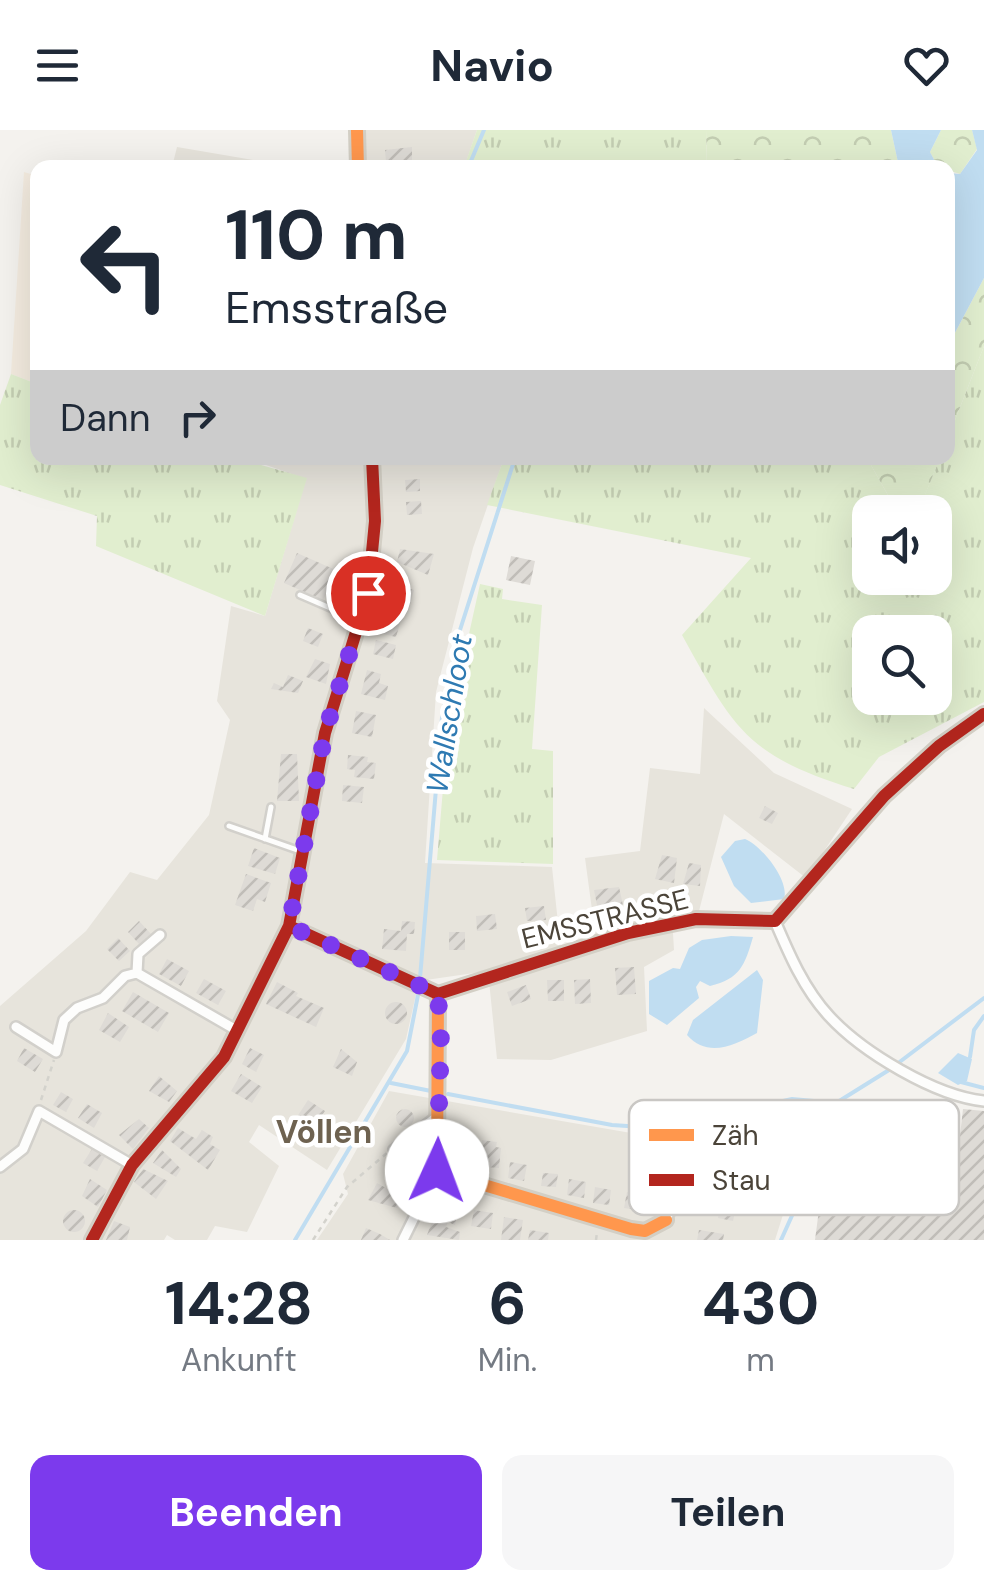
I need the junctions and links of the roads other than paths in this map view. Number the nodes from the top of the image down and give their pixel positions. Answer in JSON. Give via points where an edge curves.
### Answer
{"nodes":[{"id":1,"x":357,"y":130,"type":"edge"},
{"id":2,"x":358,"y":160,"type":"edge"},
{"id":3,"x":372,"y":465,"type":"edge"},
{"id":4,"x":300,"y":595,"type":"dead end"},
{"id":5,"x":361,"y":621,"type":"junction"},
{"id":6,"x":984,"y":714,"type":"edge"},
{"id":7,"x":271,"y":807,"type":"dead end"},
{"id":8,"x":229,"y":826,"type":"dead end"},
{"id":9,"x":265,"y":839,"type":"junction"},
{"id":10,"x":306,"y":852,"type":"junction"},
{"id":11,"x":775,"y":921,"type":"junction"},
{"id":12,"x":289,"y":926,"type":"junction"},
{"id":13,"x":160,"y":934,"type":"dead end"},
{"id":14,"x":137,"y":973,"type":"junction"},
{"id":15,"x":438,"y":994,"type":"junction"},
{"id":16,"x":16,"y":1027,"type":"dead end"},
{"id":17,"x":238,"y":1031,"type":"junction"},
{"id":18,"x":984,"y":1101,"type":"edge"},
{"id":19,"x":439,"y":1115,"type":"junction"},
{"id":20,"x":392,"y":1148,"type":"road end"},
{"id":21,"x":132,"y":1166,"type":"junction"},
{"id":22,"x":0,"y":1167,"type":"edge"},
{"id":23,"x":437,"y":1171,"type":"junction"},
{"id":24,"x":670,"y":1215,"type":"edge"},
{"id":25,"x":666,"y":1220,"type":"joint"},
{"id":26,"x":92,"y":1240,"type":"edge"},
{"id":27,"x":404,"y":1240,"type":"edge"}],
"edges":[{"from":1,"to":2,"type":"street"},
{"from":3,"to":5,"type":"street","via":[[374,543]]},
{"from":4,"to":5,"type":"lane"},
{"from":5,"to":10,"type":"street","via":[[325,733]]},
{"from":6,"to":11,"type":"street","via":[[876,803],[831,864]]},
{"from":7,"to":9,"type":"lane"},
{"from":8,"to":9,"type":"lane"},
{"from":9,"to":10,"type":"lane"},
{"from":10,"to":12,"type":"street"},
{"from":11,"to":15,"type":"street","name":"EMSSTRASSE","via":[[696,919],[628,933]]},
{"from":11,"to":18,"type":"street","via":[[828,1015],[933,1087]]},
{"from":12,"to":15,"type":"street"},
{"from":12,"to":17,"type":"street"},
{"from":13,"to":14,"type":"street","via":[[138,954]]},
{"from":14,"to":16,"type":"street","via":[[64,1020],[56,1052]]},
{"from":14,"to":17,"type":"street"},
{"from":15,"to":19,"type":"street"},
{"from":17,"to":21,"type":"street","via":[[214,1070]]},
{"from":19,"to":20,"type":"lane"},
{"from":19,"to":23,"type":"street"},
{"from":21,"to":22,"type":"street","via":[[39,1111],[23,1149]]},
{"from":21,"to":26,"type":"street"},
{"from":23,"to":25,"type":"street","via":[[631,1229],[645,1231]]},
{"from":23,"to":27,"type":"street"},
{"from":24,"to":25,"type":"lane"}]}
